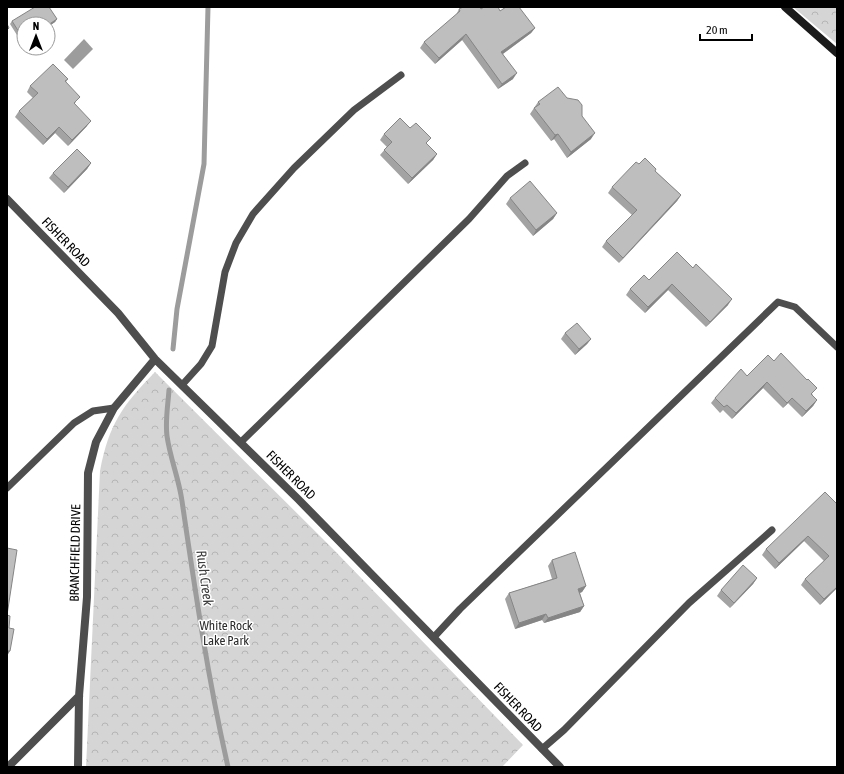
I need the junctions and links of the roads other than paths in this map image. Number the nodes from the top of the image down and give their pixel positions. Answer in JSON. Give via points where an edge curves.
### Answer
{"nodes":[{"id":1,"x":785,"y":7,"type":"edge"},
{"id":2,"x":837,"y":53,"type":"edge"},
{"id":3,"x":401,"y":75,"type":"dead end"},
{"id":4,"x":524,"y":163,"type":"dead end"},
{"id":5,"x":7,"y":199,"type":"edge"},
{"id":6,"x":837,"y":347,"type":"edge"},
{"id":7,"x":156,"y":359,"type":"junction"},
{"id":8,"x":182,"y":385,"type":"junction"},
{"id":9,"x":114,"y":408,"type":"junction"},
{"id":10,"x":241,"y":442,"type":"junction"},
{"id":11,"x":7,"y":488,"type":"edge"},
{"id":12,"x":772,"y":530,"type":"dead end"},
{"id":13,"x":434,"y":637,"type":"junction"},
{"id":14,"x":79,"y":696,"type":"junction"},
{"id":15,"x":542,"y":749,"type":"junction"},
{"id":16,"x":8,"y":767,"type":"edge"},
{"id":17,"x":78,"y":767,"type":"edge"},
{"id":18,"x":560,"y":767,"type":"edge"}],
"edges":[{"from":1,"to":2,"type":"street"},
{"from":3,"to":8,"type":"lane","via":[[354,110],[294,168],[253,214],[236,243],[225,272],[212,346],[201,364]]},
{"from":4,"to":10,"type":"lane","via":[[507,176],[469,219]]},
{"from":5,"to":7,"type":"street","name":"FISHER ROAD","via":[[118,313]]},
{"from":6,"to":13,"type":"lane","via":[[795,307],[778,302]]},
{"from":7,"to":8,"type":"street","name":"FISHER ROAD"},
{"from":7,"to":9,"type":"street","name":"BRANCHFIELD DRIVE"},
{"from":8,"to":10,"type":"street","name":"FISHER ROAD"},
{"from":9,"to":11,"type":"lane","via":[[93,411],[74,423]]},
{"from":9,"to":14,"type":"street","name":"BRANCHFIELD DRIVE","via":[[96,442],[88,473],[87,598]]},
{"from":10,"to":13,"type":"street","name":"FISHER ROAD"},
{"from":12,"to":15,"type":"lane","via":[[689,603],[564,730]]},
{"from":13,"to":15,"type":"street","name":"FISHER ROAD"},
{"from":14,"to":16,"type":"street"},
{"from":14,"to":17,"type":"street","name":"BRANCHFIELD DRIVE"},
{"from":15,"to":18,"type":"street","name":"FISHER ROAD"}]}
